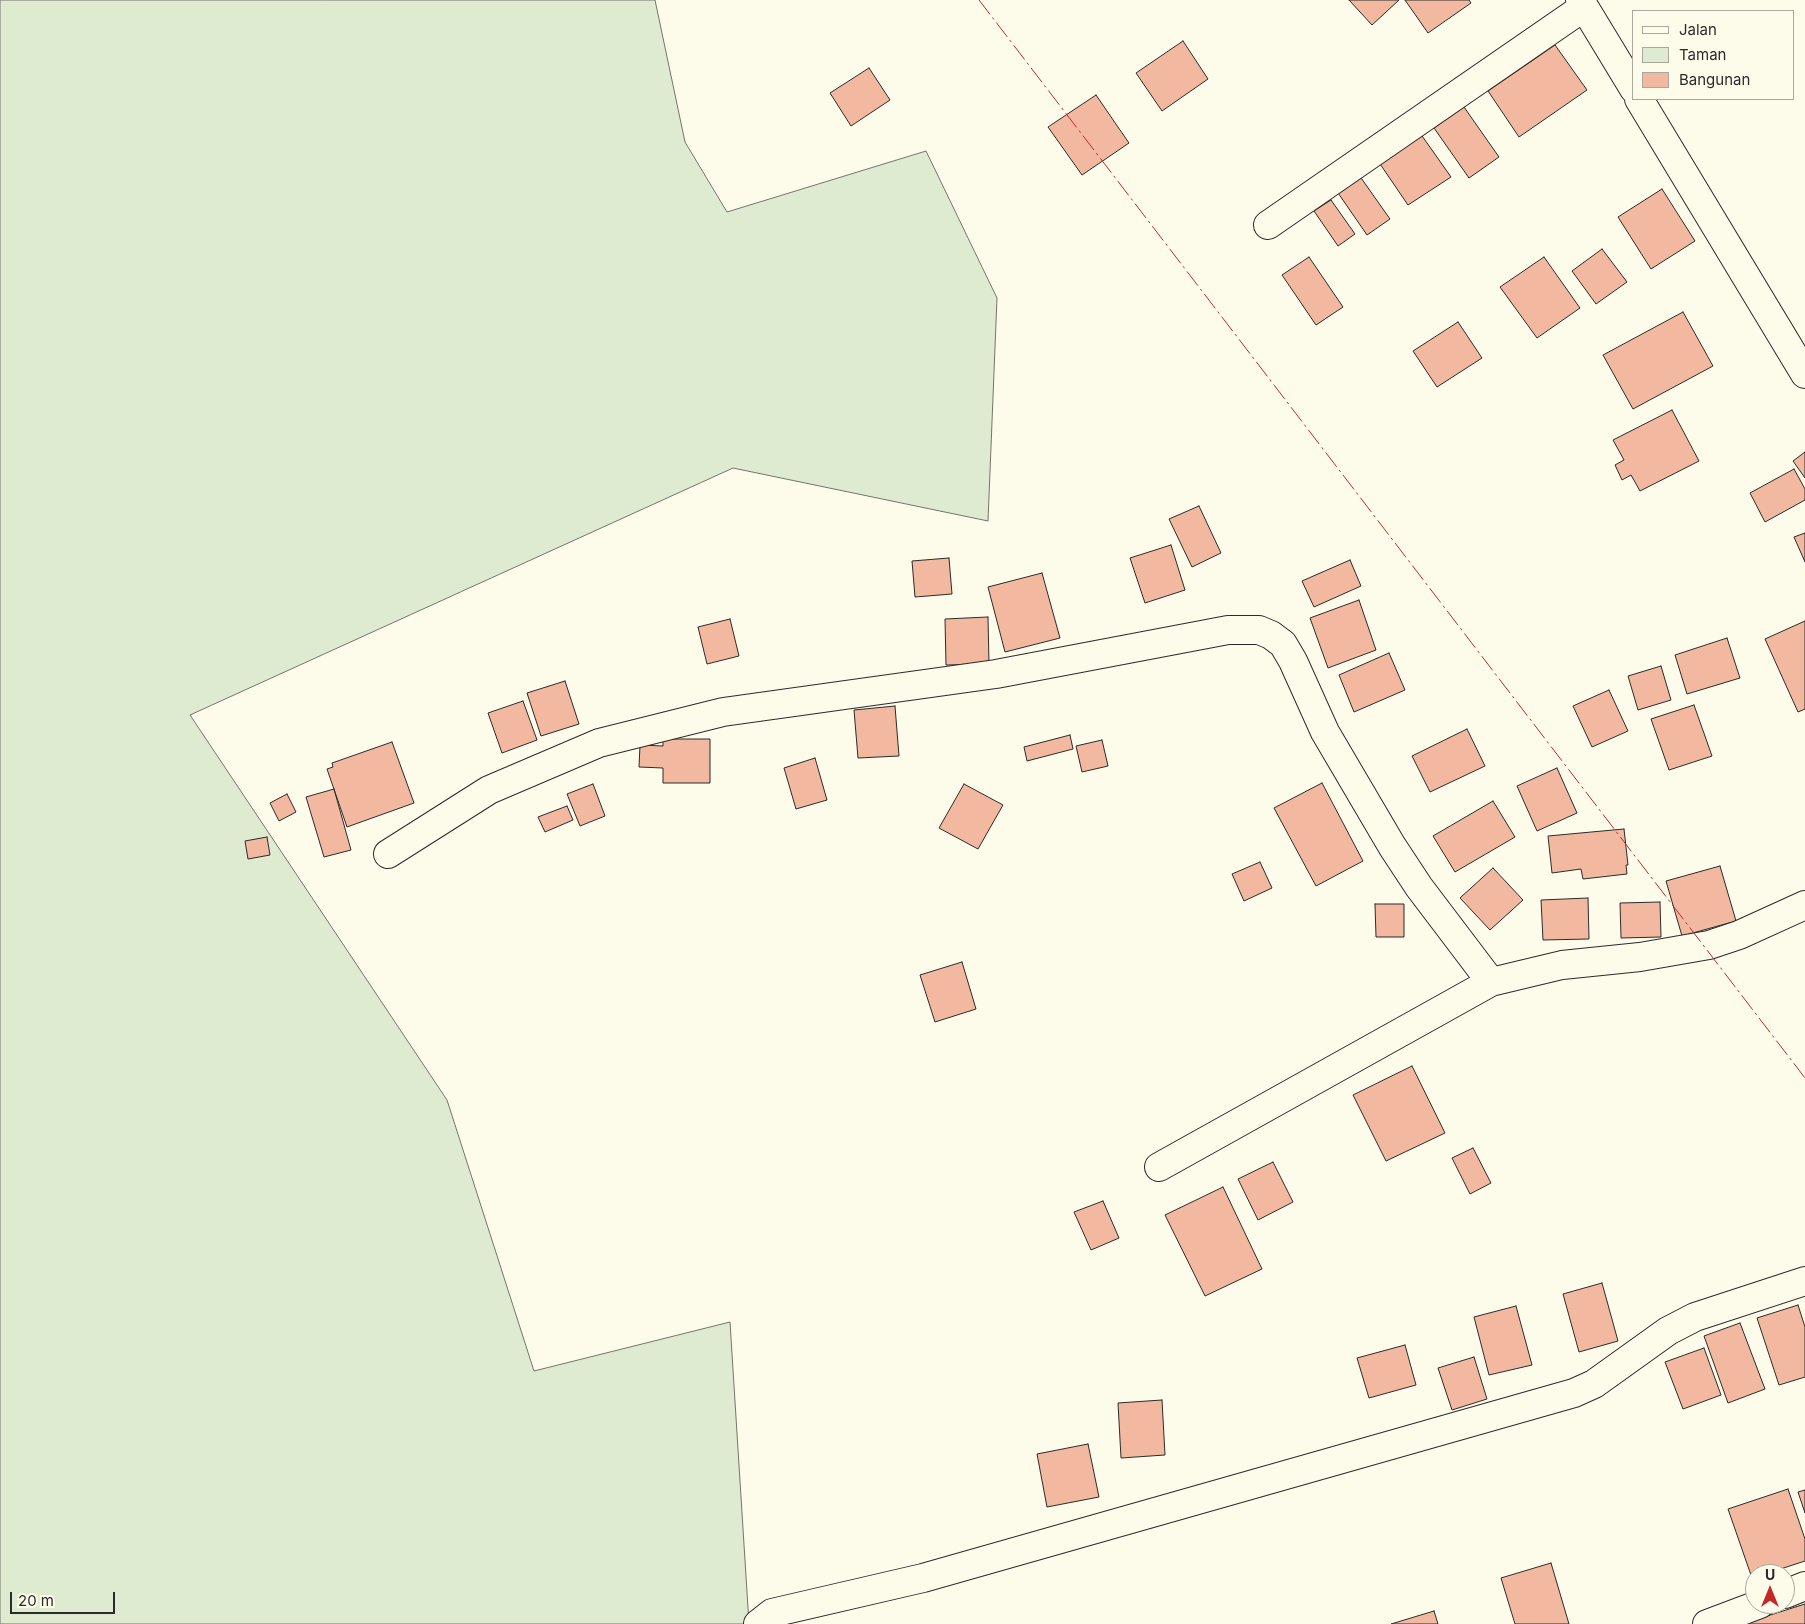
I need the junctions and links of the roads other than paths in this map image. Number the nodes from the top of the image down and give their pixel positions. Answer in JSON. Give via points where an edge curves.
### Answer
{"nodes":[{"id":1,"x":1582,"y":4,"type":"edge"},
{"id":2,"x":1632,"y":87,"type":"edge"},
{"id":3,"x":1640,"y":100,"type":"edge"},
{"id":4,"x":1268,"y":225,"type":"dead end"},
{"id":5,"x":1805,"y":374,"type":"edge"},
{"id":6,"x":388,"y":854,"type":"dead end"},
{"id":7,"x":1805,"y":905,"type":"edge"},
{"id":8,"x":1491,"y":982,"type":"junction"},
{"id":9,"x":1159,"y":1167,"type":"dead end"},
{"id":10,"x":1805,"y":1281,"type":"edge"},
{"id":11,"x":1745,"y":1610,"type":"edge"},
{"id":12,"x":758,"y":1624,"type":"edge"},
{"id":13,"x":1707,"y":1624,"type":"edge"}],
"edges":[{"from":1,"to":2,"type":"street"},
{"from":1,"to":4,"type":"street"},
{"from":3,"to":5,"type":"street"},
{"from":6,"to":8,"type":"street","via":[[488,790],[599,743],[723,712],[996,674],[1228,630],[1259,630],[1283,644],[1325,732],[1392,846]]},
{"from":7,"to":8,"type":"street","via":[[1709,946],[1640,957],[1562,964]]},
{"from":8,"to":9,"type":"street"},
{"from":10,"to":12,"type":"street","via":[[1695,1317],[1668,1331],[1594,1384],[1574,1393],[923,1578],[772,1614]]},
{"from":11,"to":13,"type":"street"}]}
